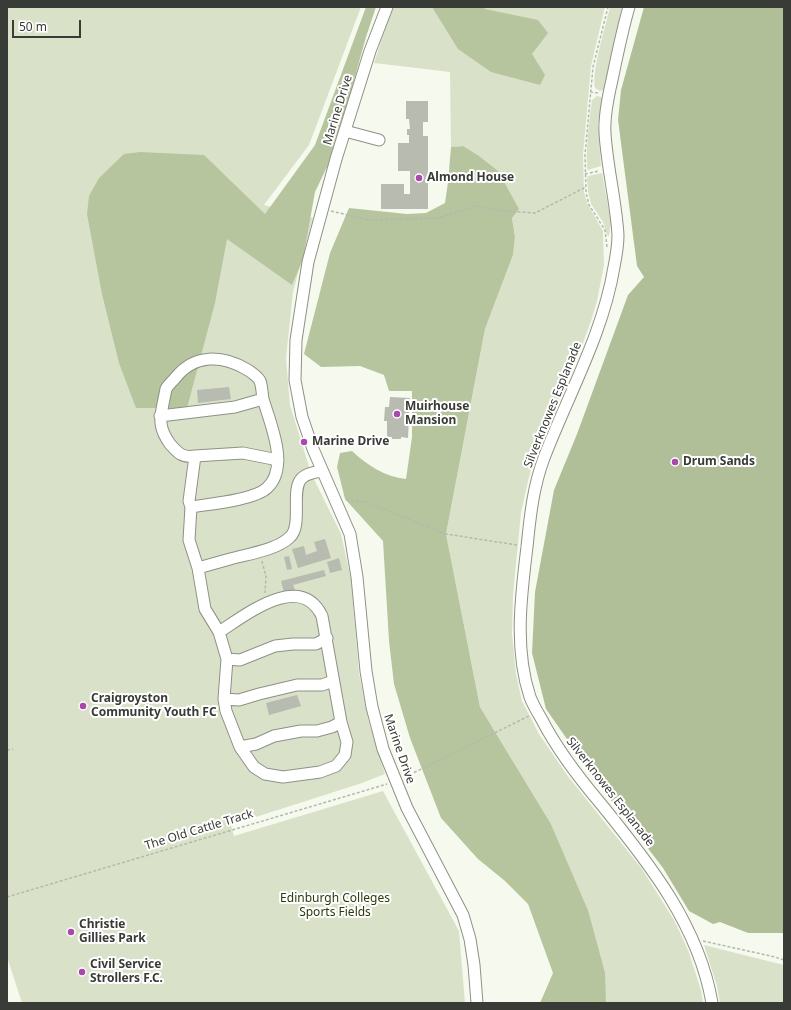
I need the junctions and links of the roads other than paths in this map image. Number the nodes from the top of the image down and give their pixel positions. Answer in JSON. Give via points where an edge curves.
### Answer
{"nodes":[{"id":1,"x":387,"y":7,"type":"edge"},
{"id":2,"x":629,"y":7,"type":"edge"},
{"id":3,"x":345,"y":131,"type":"junction"},
{"id":4,"x":379,"y":140,"type":"dead end"},
{"id":5,"x":264,"y":398,"type":"junction"},
{"id":6,"x":160,"y":416,"type":"junction"},
{"id":7,"x":195,"y":456,"type":"junction"},
{"id":8,"x":278,"y":460,"type":"junction"},
{"id":9,"x":322,"y":470,"type":"junction"},
{"id":10,"x":191,"y":507,"type":"junction"},
{"id":11,"x":198,"y":568,"type":"junction"},
{"id":12,"x":219,"y":632,"type":"junction"},
{"id":13,"x":327,"y":638,"type":"junction"},
{"id":14,"x":227,"y":659,"type":"junction"},
{"id":15,"x":333,"y":681,"type":"junction"},
{"id":16,"x":224,"y":699,"type":"junction"},
{"id":17,"x":341,"y":722,"type":"junction"},
{"id":18,"x":240,"y":747,"type":"junction"},
{"id":19,"x":477,"y":1003,"type":"edge"},
{"id":20,"x":712,"y":1003,"type":"edge"}],
"edges":[{"from":1,"to":3,"type":"street","name":"Marine Drive"},
{"from":2,"to":20,"type":"street","name":"Silverknowes Esplanade","via":[[619,46],[604,132],[618,236],[615,265],[609,295],[587,357],[535,486],[523,580],[520,634],[524,675],[537,712],[580,780],[639,851],[681,916],[693,939]]},
{"from":3,"to":4,"type":"street"},
{"from":3,"to":9,"type":"street","name":"Marine Drive","via":[[308,262],[297,332],[295,380],[302,417]]},
{"from":5,"to":6,"type":"street","via":[[235,407]]},
{"from":5,"to":6,"type":"street","via":[[260,380],[248,370],[231,361],[216,358],[182,369],[167,388]]},
{"from":5,"to":8,"type":"street"},
{"from":6,"to":7,"type":"street","via":[[163,434],[176,452],[187,457]]},
{"from":7,"to":8,"type":"street","via":[[243,453]]},
{"from":7,"to":10,"type":"street","via":[[189,501]]},
{"from":8,"to":10,"type":"street","via":[[276,476],[267,488],[252,496]]},
{"from":9,"to":11,"type":"street","via":[[302,478],[298,487],[295,527],[286,541]]},
{"from":9,"to":19,"type":"street","name":"Marine Drive","via":[[350,534],[366,671],[383,749],[407,808],[463,915],[470,938]]},
{"from":10,"to":11,"type":"street","via":[[189,540]]},
{"from":11,"to":12,"type":"street","via":[[205,609]]},
{"from":12,"to":13,"type":"street","via":[[265,603],[290,596],[303,597],[318,607]]},
{"from":12,"to":14,"type":"street"},
{"from":13,"to":14,"type":"street","via":[[316,644],[275,646],[240,660]]},
{"from":13,"to":15,"type":"street"},
{"from":14,"to":16,"type":"street"},
{"from":15,"to":16,"type":"street","via":[[322,685],[297,685],[239,700]]},
{"from":15,"to":17,"type":"street"},
{"from":16,"to":18,"type":"street"},
{"from":17,"to":18,"type":"street","via":[[317,731],[274,736],[256,744]]},
{"from":17,"to":18,"type":"street","via":[[347,742],[345,755],[336,766],[320,772],[283,777],[265,774],[254,767]]}]}
